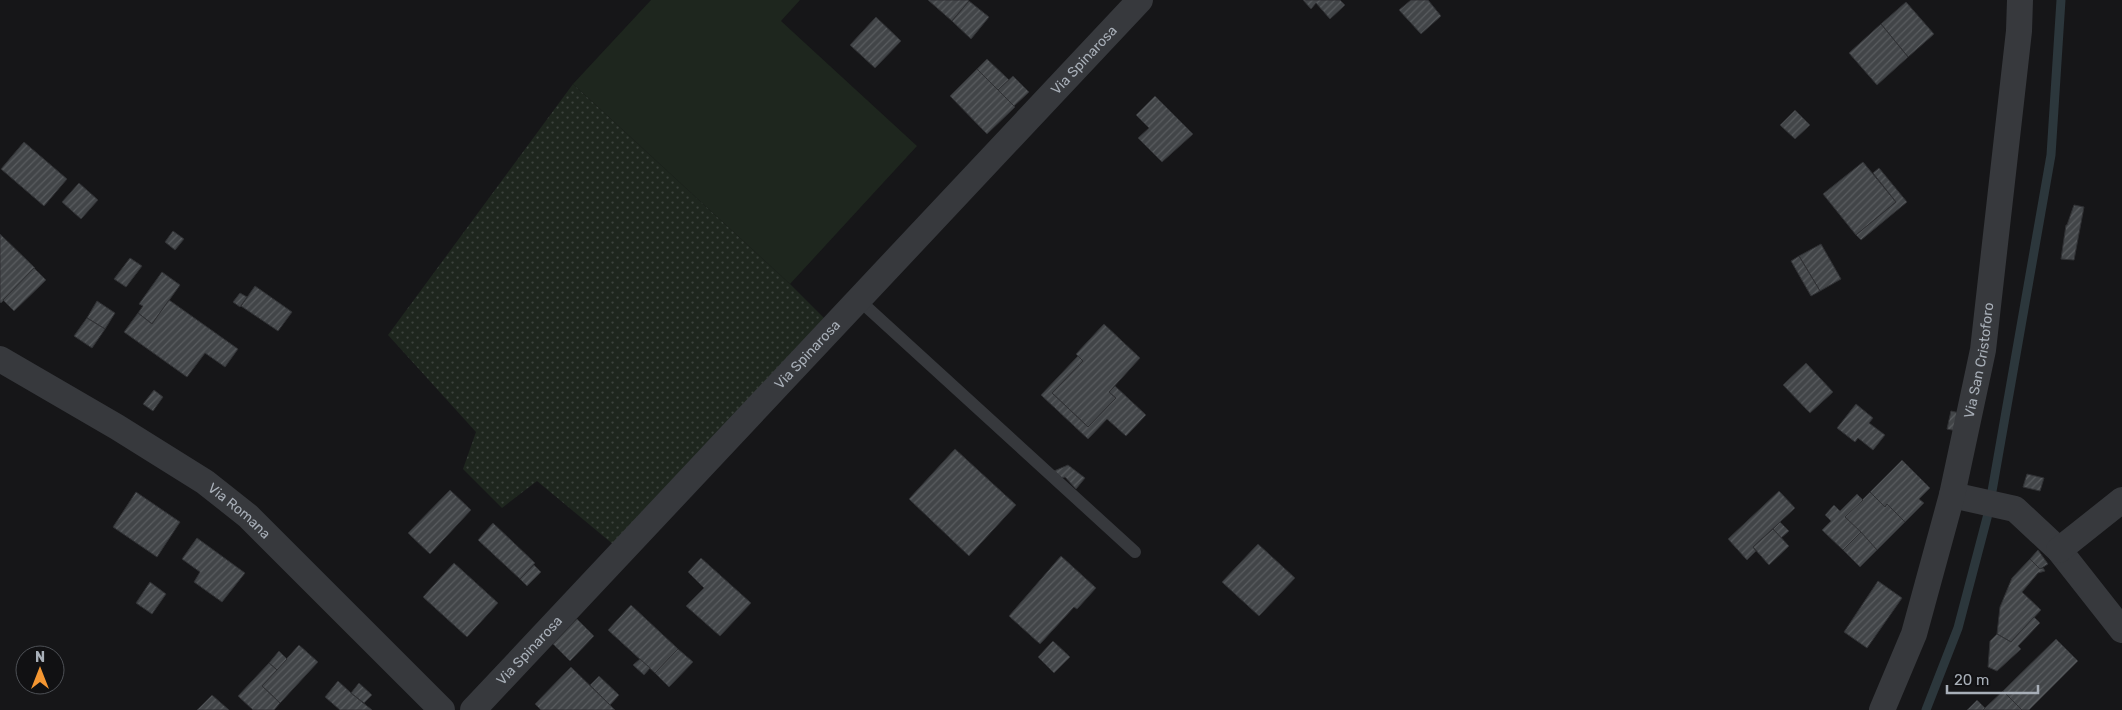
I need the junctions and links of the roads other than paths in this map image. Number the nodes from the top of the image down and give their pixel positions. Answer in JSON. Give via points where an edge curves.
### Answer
{"nodes":[{"id":1,"x":1140,"y":0,"type":"edge"},
{"id":2,"x":2020,"y":0,"type":"edge"},
{"id":3,"x":859,"y":300,"type":"junction"},
{"id":4,"x":0,"y":359,"type":"edge"},
{"id":5,"x":1959,"y":497,"type":"junction"},
{"id":6,"x":2122,"y":500,"type":"edge"},
{"id":7,"x":2059,"y":550,"type":"junction"},
{"id":8,"x":1135,"y":552,"type":"dead end"},
{"id":9,"x":2122,"y":630,"type":"edge"},
{"id":10,"x":442,"y":710,"type":"edge"},
{"id":11,"x":473,"y":710,"type":"edge"},
{"id":12,"x":1882,"y":710,"type":"edge"}],
"edges":[{"from":1,"to":3,"type":"street","name":"Via Spinarosa"},
{"from":2,"to":5,"type":"street","name":"Via San Cristoforo","via":[[1983,350]]},
{"from":3,"to":8,"type":"lane"},
{"from":3,"to":11,"type":"street","name":"Via Spinarosa"},
{"from":4,"to":10,"type":"street","name":"Via Romana","via":[[197,477],[248,516]]},
{"from":5,"to":7,"type":"street","via":[[2015,509]]},
{"from":5,"to":12,"type":"street","name":"Via San Cristoforo","via":[[1914,634]]},
{"from":6,"to":7,"type":"street"},
{"from":7,"to":9,"type":"street"}]}
